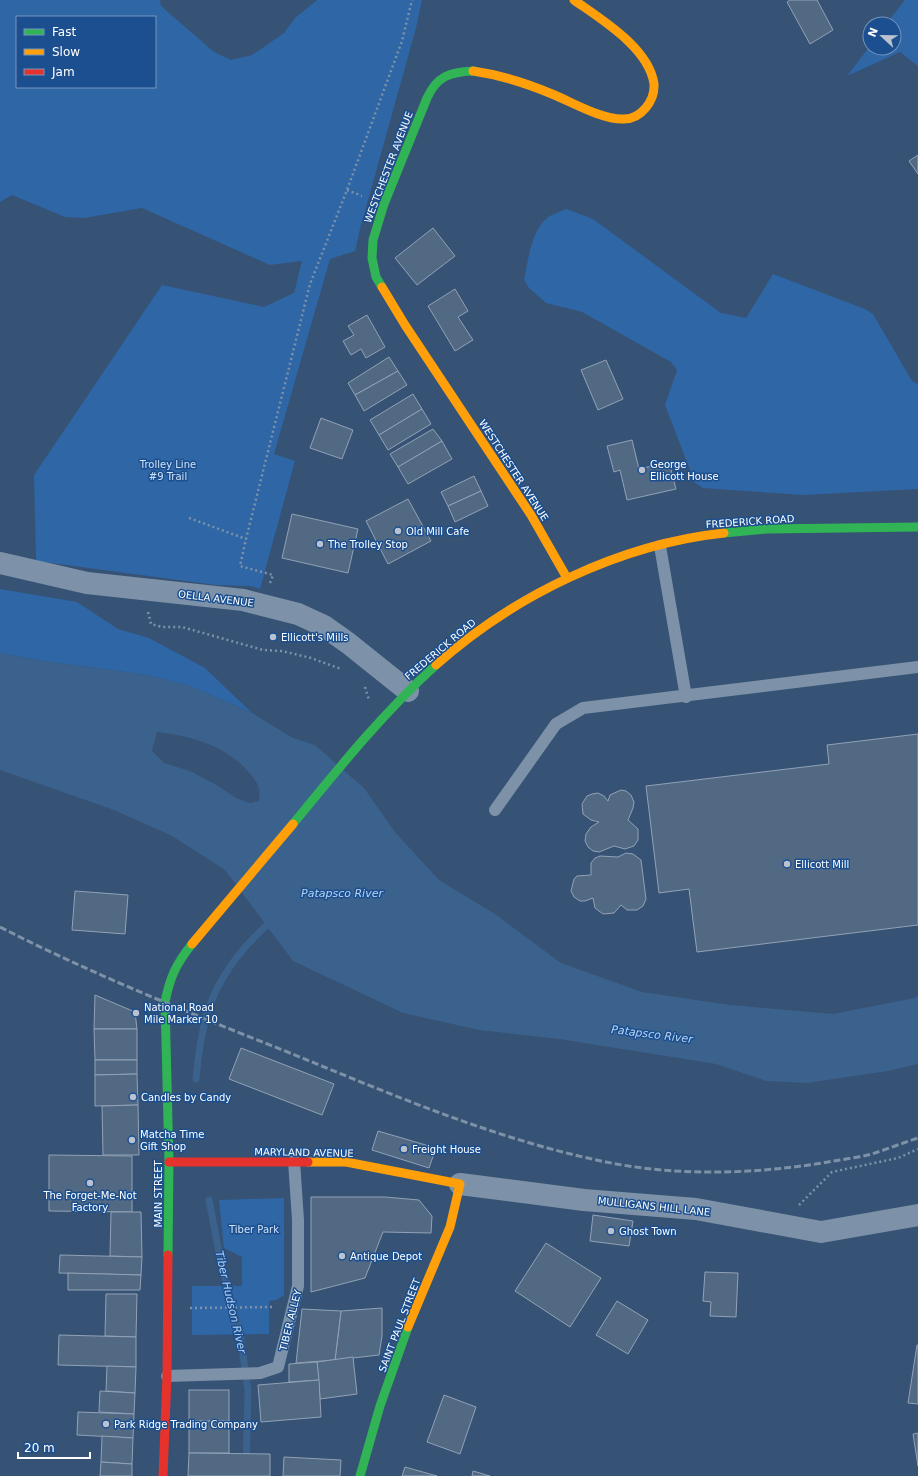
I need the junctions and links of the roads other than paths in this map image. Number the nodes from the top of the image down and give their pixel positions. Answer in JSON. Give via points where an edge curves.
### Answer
{"nodes":[{"id":1,"x":574,"y":0,"type":"edge"},
{"id":2,"x":918,"y":527,"type":"edge"},
{"id":3,"x":660,"y":546,"type":"junction"},
{"id":4,"x":0,"y":563,"type":"edge"},
{"id":5,"x":568,"y":578,"type":"junction"},
{"id":6,"x":918,"y":667,"type":"edge"},
{"id":7,"x":408,"y":691,"type":"junction"},
{"id":8,"x":686,"y":697,"type":"junction"},
{"id":9,"x":495,"y":810,"type":"dead end"},
{"id":10,"x":207,"y":924,"type":"joint"},
{"id":11,"x":294,"y":1161,"type":"junction"},
{"id":12,"x":169,"y":1162,"type":"junction"},
{"id":13,"x":460,"y":1184,"type":"junction"},
{"id":14,"x":918,"y":1215,"type":"edge"},
{"id":15,"x":167,"y":1376,"type":"junction"},
{"id":16,"x":163,"y":1476,"type":"edge"},
{"id":17,"x":360,"y":1476,"type":"edge"}],
"edges":[{"from":1,"to":5,"type":"street","name":"WESTCHESTER AVENUE","via":[[617,32],[642,55],[653,74],[655,89],[648,106],[637,116],[621,120],[488,72],[465,70],[447,76],[434,84],[421,112],[384,204],[373,240],[372,258],[376,277],[405,325],[531,515]]},
{"from":2,"to":3,"type":"street","name":"FREDERICK ROAD","via":[[767,529],[698,536]]},
{"from":3,"to":5,"type":"street","name":"FREDERICK ROAD","via":[[639,551]]},
{"from":3,"to":8,"type":"lane"},
{"from":4,"to":7,"type":"street","name":"OELLA AVENUE","via":[[87,583],[243,600],[298,614],[324,626]]},
{"from":5,"to":7,"type":"street","name":"FREDERICK ROAD","via":[[509,609],[460,644]]},
{"from":6,"to":8,"type":"lane"},
{"from":7,"to":10,"type":"street","name":"FREDERICK ROAD","via":[[358,745]]},
{"from":8,"to":9,"type":"lane","via":[[582,708],[556,724]]},
{"from":10,"to":12,"type":"street","name":"MAIN STREET","via":[[179,960],[169,980],[166,995]]},
{"from":11,"to":12,"type":"street","name":"MARYLAND AVENUE"},
{"from":11,"to":13,"type":"street","name":"MARYLAND AVENUE","via":[[346,1162]]},
{"from":11,"to":15,"type":"lane","name":"TIBER ALLEY","via":[[298,1220],[298,1286],[278,1367],[260,1373]]},
{"from":12,"to":15,"type":"street","name":"MAIN STREET"},
{"from":13,"to":14,"type":"street","name":"MULLIGANS HILL LANE","via":[[584,1200],[696,1209],[821,1232]]},
{"from":13,"to":17,"type":"street","name":"SAINT PAUL STREET","via":[[456,1214],[422,1290],[401,1346],[378,1412]]},
{"from":15,"to":16,"type":"street","name":"MAIN STREET"}]}
